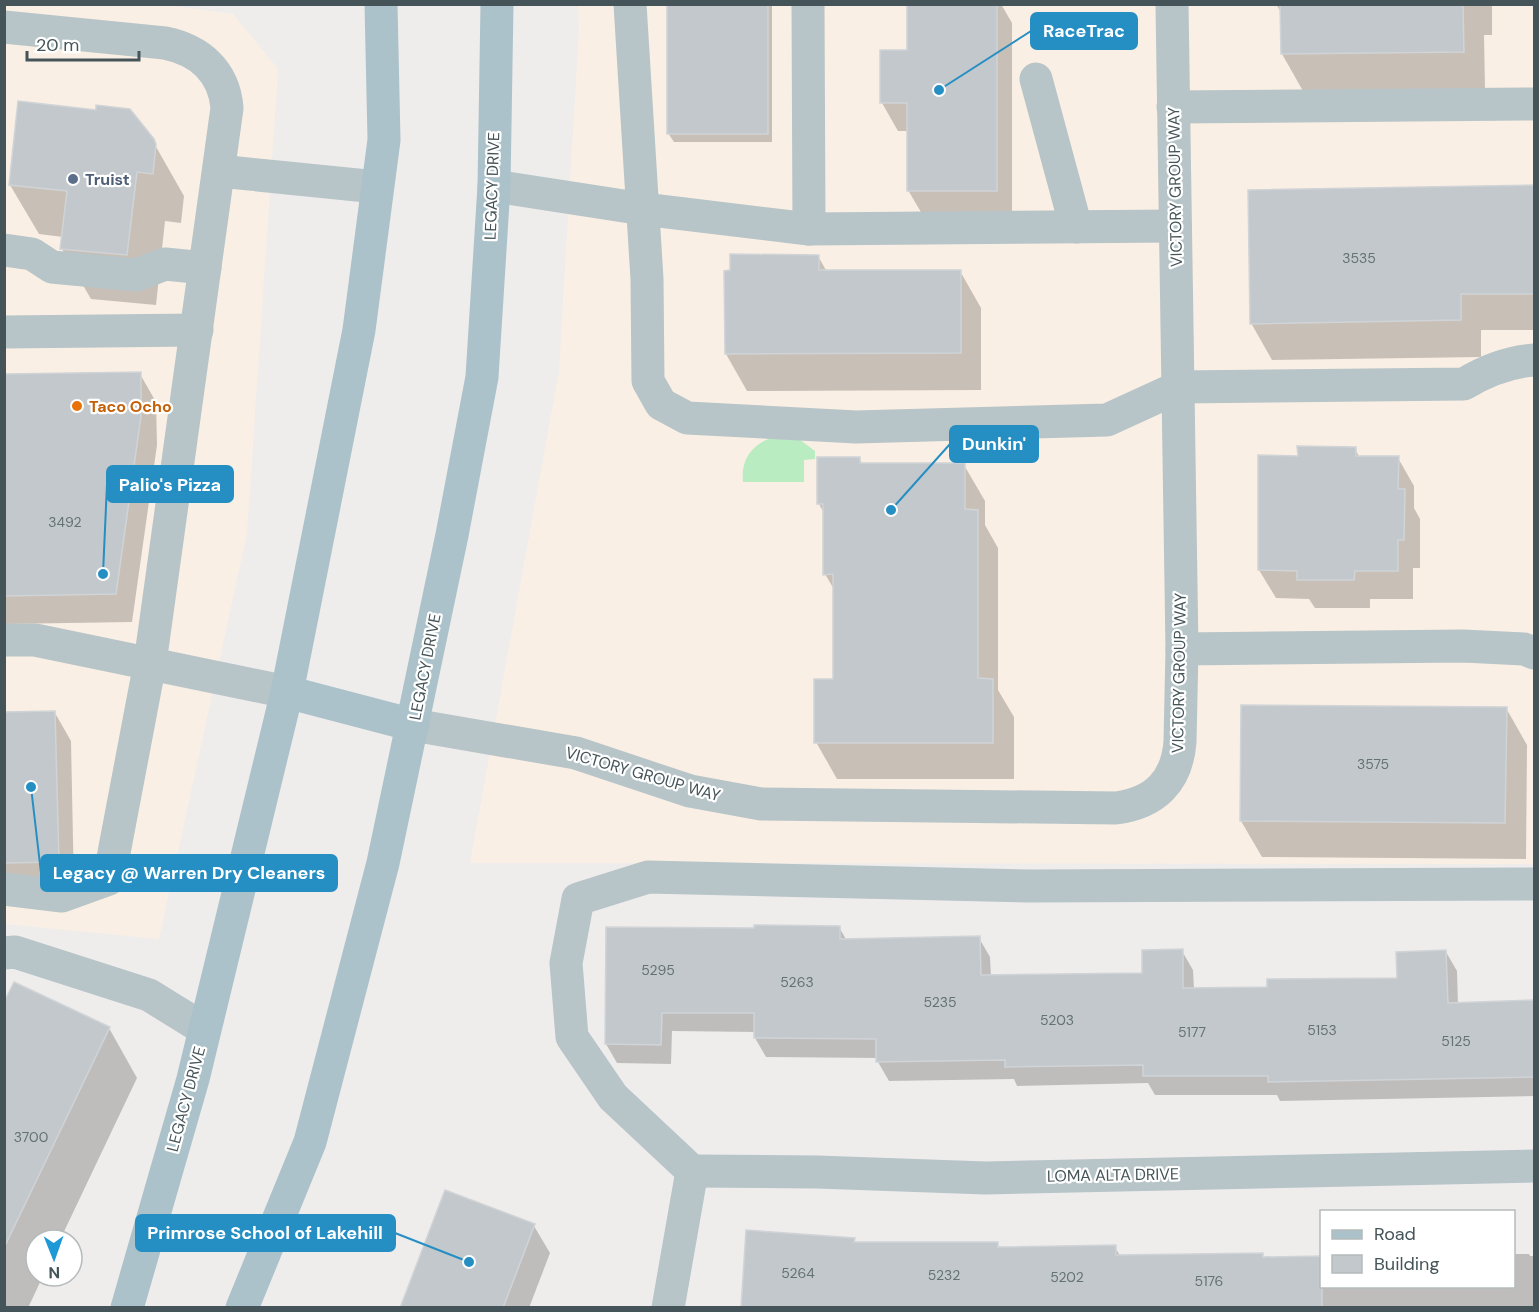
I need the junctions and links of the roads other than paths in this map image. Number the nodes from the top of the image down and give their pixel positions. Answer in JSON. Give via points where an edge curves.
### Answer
{"nodes":[{"id":1,"x":381,"y":4,"type":"edge"},
{"id":2,"x":497,"y":4,"type":"edge"},
{"id":3,"x":630,"y":4,"type":"edge"},
{"id":4,"x":808,"y":4,"type":"edge"},
{"id":5,"x":1172,"y":4,"type":"edge"},
{"id":6,"x":4,"y":27,"type":"edge"},
{"id":7,"x":1036,"y":79,"type":"dead end"},
{"id":8,"x":1534,"y":104,"type":"edge"},
{"id":9,"x":1173,"y":107,"type":"junction"},
{"id":10,"x":219,"y":171,"type":"junction"},
{"id":11,"x":494,"y":186,"type":"junction"},
{"id":12,"x":377,"y":187,"type":"junction"},
{"id":13,"x":643,"y":209,"type":"junction"},
{"id":14,"x":1175,"y":226,"type":"junction"},
{"id":15,"x":1076,"y":227,"type":"junction"},
{"id":16,"x":809,"y":229,"type":"junction"},
{"id":17,"x":4,"y":250,"type":"edge"},
{"id":18,"x":205,"y":268,"type":"junction"},
{"id":19,"x":197,"y":330,"type":"junction"},
{"id":20,"x":4,"y":332,"type":"edge"},
{"id":21,"x":1534,"y":360,"type":"edge"},
{"id":22,"x":1179,"y":387,"type":"junction"},
{"id":23,"x":4,"y":640,"type":"edge"},
{"id":24,"x":1182,"y":649,"type":"junction"},
{"id":25,"x":1534,"y":653,"type":"edge"},
{"id":26,"x":150,"y":663,"type":"junction"},
{"id":27,"x":287,"y":692,"type":"junction"},
{"id":28,"x":413,"y":725,"type":"junction"},
{"id":29,"x":1534,"y":884,"type":"edge"},
{"id":30,"x":4,"y":889,"type":"edge"},
{"id":31,"x":4,"y":953,"type":"edge"},
{"id":32,"x":204,"y":1029,"type":"junction"},
{"id":33,"x":1534,"y":1166,"type":"edge"},
{"id":34,"x":692,"y":1171,"type":"junction"},
{"id":35,"x":127,"y":1308,"type":"edge"},
{"id":36,"x":243,"y":1308,"type":"edge"},
{"id":37,"x":668,"y":1308,"type":"edge"}],
"edges":[{"from":1,"to":12,"type":"main road","name":"LEGACY DRIVE","via":[[384,140]]},
{"from":2,"to":11,"type":"main road","name":"LEGACY DRIVE"},
{"from":3,"to":13,"type":"street"},
{"from":4,"to":16,"type":"street"},
{"from":5,"to":9,"type":"street","name":"VICTORY GROUP WAY"},
{"from":6,"to":10,"type":"street","via":[[165,44],[196,54],[213,69],[226,98]]},
{"from":7,"to":15,"type":"street"},
{"from":8,"to":9,"type":"street"},
{"from":9,"to":14,"type":"street","name":"VICTORY GROUP WAY"},
{"from":10,"to":12,"type":"street"},
{"from":10,"to":18,"type":"street"},
{"from":11,"to":13,"type":"street"},
{"from":11,"to":28,"type":"main road","name":"LEGACY DRIVE","via":[[482,377]]},
{"from":12,"to":27,"type":"main road","name":"LEGACY DRIVE","via":[[359,330]]},
{"from":13,"to":16,"type":"street"},
{"from":13,"to":22,"type":"street","via":[[648,381],[661,404],[687,418],[856,427],[1107,420]]},
{"from":14,"to":15,"type":"street"},
{"from":14,"to":22,"type":"street","name":"VICTORY GROUP WAY"},
{"from":15,"to":16,"type":"street"},
{"from":17,"to":18,"type":"street","via":[[32,254],[52,267],[136,275],[165,264]]},
{"from":18,"to":19,"type":"street"},
{"from":19,"to":20,"type":"street"},
{"from":19,"to":26,"type":"street"},
{"from":21,"to":22,"type":"street","via":[[1506,364],[1464,384]]},
{"from":22,"to":24,"type":"street","name":"VICTORY GROUP WAY"},
{"from":23,"to":26,"type":"street","via":[[35,640]]},
{"from":24,"to":25,"type":"street","via":[[1452,645]]},
{"from":24,"to":28,"type":"street","name":"VICTORY GROUP WAY","via":[[1176,764],[1165,784],[1148,799],[1127,807],[761,804],[690,791],[576,753]]},
{"from":26,"to":27,"type":"street"},
{"from":26,"to":30,"type":"street","via":[[109,879],[62,896]]},
{"from":27,"to":28,"type":"main road"},
{"from":27,"to":32,"type":"main road","name":"LEGACY DRIVE"},
{"from":28,"to":36,"type":"main road","name":"LEGACY DRIVE","via":[[384,863],[310,1142]]},
{"from":29,"to":34,"type":"street","via":[[1029,886],[648,877],[578,899],[566,963],[572,1036],[612,1097]]},
{"from":31,"to":32,"type":"street","via":[[15,952],[149,995]]},
{"from":32,"to":35,"type":"main road","name":"LEGACY DRIVE"},
{"from":33,"to":34,"type":"street","name":"LOMA ALTA DRIVE","via":[[986,1178]]},
{"from":34,"to":37,"type":"street"}]}
